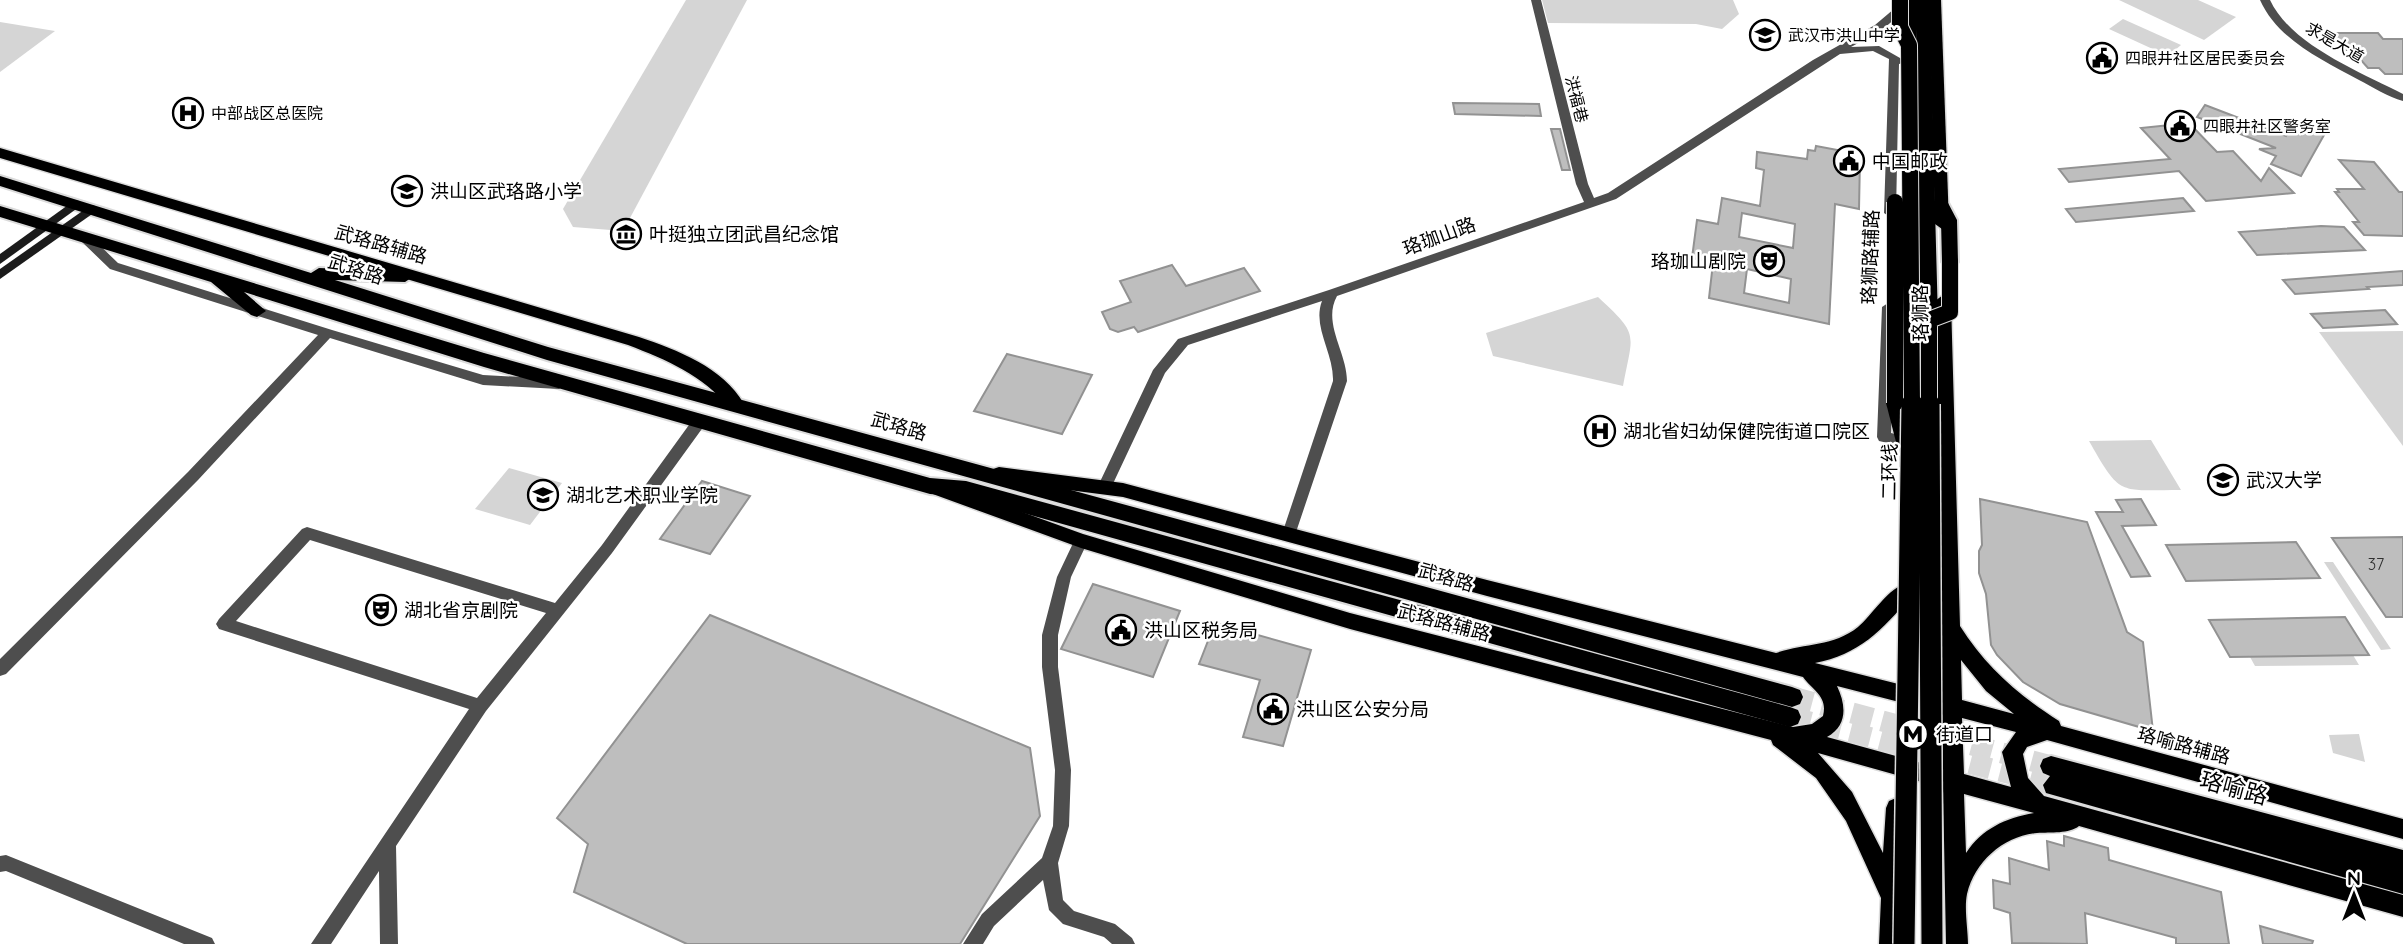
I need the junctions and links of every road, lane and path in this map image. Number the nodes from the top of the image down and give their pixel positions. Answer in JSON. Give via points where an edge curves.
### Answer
{"nodes":[{"id":1,"x":1536,"y":0,"type":"edge"},
{"id":2,"x":1923,"y":0,"type":"edge"},
{"id":3,"x":1935,"y":0,"type":"edge"},
{"id":4,"x":2265,"y":0,"type":"edge"},
{"id":5,"x":1905,"y":1,"type":"edge"},
{"id":6,"x":1834,"y":52,"type":"junction"},
{"id":7,"x":1902,"y":55,"type":"junction"},
{"id":8,"x":2403,"y":99,"type":"edge"},
{"id":9,"x":1908,"y":125,"type":"junction"},
{"id":10,"x":0,"y":153,"type":"edge"},
{"id":11,"x":0,"y":181,"type":"edge"},
{"id":12,"x":1591,"y":204,"type":"junction"},
{"id":13,"x":1941,"y":205,"type":"junction"},
{"id":14,"x":83,"y":207,"type":"junction"},
{"id":15,"x":0,"y":211,"type":"edge"},
{"id":16,"x":54,"y":228,"type":"junction"},
{"id":17,"x":85,"y":238,"type":"junction"},
{"id":18,"x":0,"y":260,"type":"edge"},
{"id":19,"x":207,"y":273,"type":"junction"},
{"id":20,"x":296,"y":274,"type":"junction"},
{"id":21,"x":0,"y":275,"type":"edge"},
{"id":22,"x":405,"y":276,"type":"junction"},
{"id":23,"x":1333,"y":293,"type":"junction"},
{"id":24,"x":257,"y":311,"type":"junction"},
{"id":25,"x":1929,"y":320,"type":"junction"},
{"id":26,"x":327,"y":333,"type":"junction"},
{"id":27,"x":568,"y":385,"type":"junction"},
{"id":28,"x":736,"y":404,"type":"junction"},
{"id":29,"x":699,"y":422,"type":"junction"},
{"id":30,"x":1905,"y":442,"type":"junction"},
{"id":31,"x":978,"y":472,"type":"junction"},
{"id":32,"x":930,"y":486,"type":"junction"},
{"id":33,"x":1105,"y":486,"type":"junction"},
{"id":34,"x":1289,"y":534,"type":"junction"},
{"id":35,"x":1082,"y":541,"type":"junction"},
{"id":36,"x":1903,"y":591,"type":"junction"},
{"id":37,"x":558,"y":610,"type":"junction"},
{"id":38,"x":1950,"y":626,"type":"junction"},
{"id":39,"x":1768,"y":661,"type":"junction"},
{"id":40,"x":0,"y":669,"type":"edge"},
{"id":41,"x":1804,"y":670,"type":"junction"},
{"id":42,"x":1899,"y":693,"type":"junction"},
{"id":43,"x":480,"y":706,"type":"junction"},
{"id":44,"x":1951,"y":707,"type":"junction"},
{"id":45,"x":1784,"y":720,"type":"junction"},
{"id":46,"x":2048,"y":732,"type":"junction"},
{"id":47,"x":2070,"y":737,"type":"junction"},
{"id":48,"x":1898,"y":768,"type":"junction"},
{"id":49,"x":1953,"y":783,"type":"junction"},
{"id":50,"x":2041,"y":807,"type":"junction"},
{"id":51,"x":2089,"y":820,"type":"junction"},
{"id":52,"x":2403,"y":829,"type":"edge"},
{"id":53,"x":387,"y":844,"type":"junction"},
{"id":54,"x":2403,"y":861,"type":"edge"},
{"id":55,"x":2,"y":862,"type":"edge"},
{"id":56,"x":1049,"y":863,"type":"junction"},
{"id":57,"x":2403,"y":882,"type":"edge"},
{"id":58,"x":1956,"y":894,"type":"junction"},
{"id":59,"x":1893,"y":898,"type":"junction"},
{"id":60,"x":2403,"y":906,"type":"edge"},
{"id":61,"x":206,"y":944,"type":"edge"},
{"id":62,"x":320,"y":944,"type":"edge"},
{"id":63,"x":389,"y":944,"type":"edge"},
{"id":64,"x":972,"y":944,"type":"edge"},
{"id":65,"x":1126,"y":944,"type":"edge"},
{"id":66,"x":1890,"y":944,"type":"edge"},
{"id":67,"x":1904,"y":944,"type":"edge"},
{"id":68,"x":1932,"y":944,"type":"edge"},
{"id":69,"x":1957,"y":944,"type":"edge"}],
"edges":[{"from":1,"to":12,"type":"street","name":"洪福巷"},
{"from":2,"to":25,"type":"highway"},
{"from":3,"to":13,"type":"main road","name":"珞狮路"},
{"from":4,"to":8,"type":"street","name":"求是大道","via":[[2272,18],[2299,40]]},
{"from":5,"to":6,"type":"street","name":"珞珈山路","via":[[1879,27]]},
{"from":5,"to":7,"type":"main road","name":"珞狮路"},
{"from":6,"to":7,"type":"street","name":"珞珈山路","via":[[1873,47]]},
{"from":6,"to":12,"type":"street","name":"珞珈山路","via":[[1621,191]]},
{"from":7,"to":9,"type":"highway","name":"二环线","bridge":true},
{"from":7,"to":30,"type":"main road","name":"珞狮路"},
{"from":9,"to":30,"type":"highway","bridge":true,"via":[[1895,140],[1895,403]]},
{"from":9,"to":67,"type":"highway","name":"二环线","bridge":true,"via":[[1912,435]]},
{"from":10,"to":22,"type":"main road","name":"武珞路辅路"},
{"from":11,"to":14,"type":"highway","name":"武珞路"},
{"from":12,"to":23,"type":"street","name":"珞珈山路"},
{"from":13,"to":25,"type":"highway","bridge":true,"via":[[1949,220],[1950,312]]},
{"from":13,"to":38,"type":"main road","name":"珞狮路"},
{"from":14,"to":16,"type":"main road"},
{"from":14,"to":20,"type":"highway","name":"武珞路"},
{"from":15,"to":16,"type":"highway"},
{"from":16,"to":17,"type":"highway"},
{"from":16,"to":18,"type":"main road"},
{"from":16,"to":21,"type":"main road"},
{"from":17,"to":19,"type":"highway"},
{"from":17,"to":24,"type":"street","via":[[114,265]]},
{"from":19,"to":24,"type":"highway"},
{"from":19,"to":27,"type":"highway"},
{"from":20,"to":22,"type":"highway"},
{"from":20,"to":28,"type":"highway","name":"武珞路","via":[[547,353]]},
{"from":22,"to":28,"type":"main road","name":"武珞路辅路","via":[[667,354],[712,377]]},
{"from":23,"to":33,"type":"street","name":"珞珈山路","via":[[1183,342],[1160,370]]},
{"from":23,"to":34,"type":"street","via":[[1323,315],[1341,361],[1340,380]]},
{"from":24,"to":26,"type":"street"},
{"from":25,"to":68,"type":"highway","bridge":true},
{"from":26,"to":27,"type":"street","via":[[483,380]]},
{"from":26,"to":40,"type":"street","via":[[193,476]]},
{"from":27,"to":29,"type":"highway"},
{"from":28,"to":31,"type":"highway","name":"武珞路"},
{"from":29,"to":32,"type":"highway"},
{"from":29,"to":37,"type":"street"},
{"from":30,"to":36,"type":"main road","name":"珞狮路"},
{"from":31,"to":33,"type":"main road"},
{"from":31,"to":45,"type":"highway","name":"武珞路"},
{"from":32,"to":35,"type":"main road","name":"武珞路辅路"},
{"from":32,"to":45,"type":"highway","via":[[966,489]]},
{"from":33,"to":34,"type":"main road"},
{"from":34,"to":39,"type":"main road"},
{"from":35,"to":45,"type":"main road","name":"武珞路辅路","via":[[1350,621]]},
{"from":35,"to":56,"type":"street","via":[[1064,577],[1050,635],[1063,782],[1062,826]]},
{"from":36,"to":39,"type":"main road","via":[[1867,633],[1852,642],[1825,653]]},
{"from":36,"to":42,"type":"main road","name":"珞狮路"},
{"from":37,"to":43,"type":"street"},
{"from":37,"to":43,"type":"street","via":[[307,533],[224,624]]},
{"from":38,"to":44,"type":"main road","name":"珞狮路"},
{"from":38,"to":47,"type":"main road","via":[[1978,670],[1998,690]]},
{"from":39,"to":41,"type":"main road"},
{"from":41,"to":42,"type":"main road"},
{"from":41,"to":45,"type":"main road","via":[[1828,687],[1835,713],[1819,733]]},
{"from":42,"to":44,"type":"main road"},
{"from":42,"to":48,"type":"main road","name":"珞狮路"},
{"from":43,"to":53,"type":"street"},
{"from":44,"to":46,"type":"main road","name":"珞喻路辅路"},
{"from":44,"to":49,"type":"main road","name":"珞狮路"},
{"from":45,"to":48,"type":"main road","name":"武珞路辅路"},
{"from":45,"to":59,"type":"main road","via":[[1835,786]]},
{"from":46,"to":47,"type":"main road","name":"珞喻路辅路"},
{"from":46,"to":50,"type":"main road","via":[[2020,740],[2012,752],[2019,782]]},
{"from":47,"to":52,"type":"main road","name":"珞喻路辅路"},
{"from":48,"to":49,"type":"main road","name":"武珞路辅路"},
{"from":48,"to":59,"type":"main road","name":"珞狮路"},
{"from":49,"to":50,"type":"main road"},
{"from":49,"to":58,"type":"main road","name":"珞狮路"},
{"from":50,"to":51,"type":"main road"},
{"from":51,"to":58,"type":"main road","via":[[2007,829],[1985,844]]},
{"from":51,"to":60,"type":"main road"},
{"from":53,"to":62,"type":"street"},
{"from":53,"to":63,"type":"street"},
{"from":54,"to":57,"type":"highway","name":"珞喻路","via":[[2052,776]]},
{"from":55,"to":61,"type":"street"},
{"from":56,"to":64,"type":"street","via":[[988,920]]},
{"from":56,"to":65,"type":"street","via":[[1055,904],[1069,918],[1109,930]]},
{"from":58,"to":69,"type":"main road"},
{"from":59,"to":66,"type":"main road"}]}
